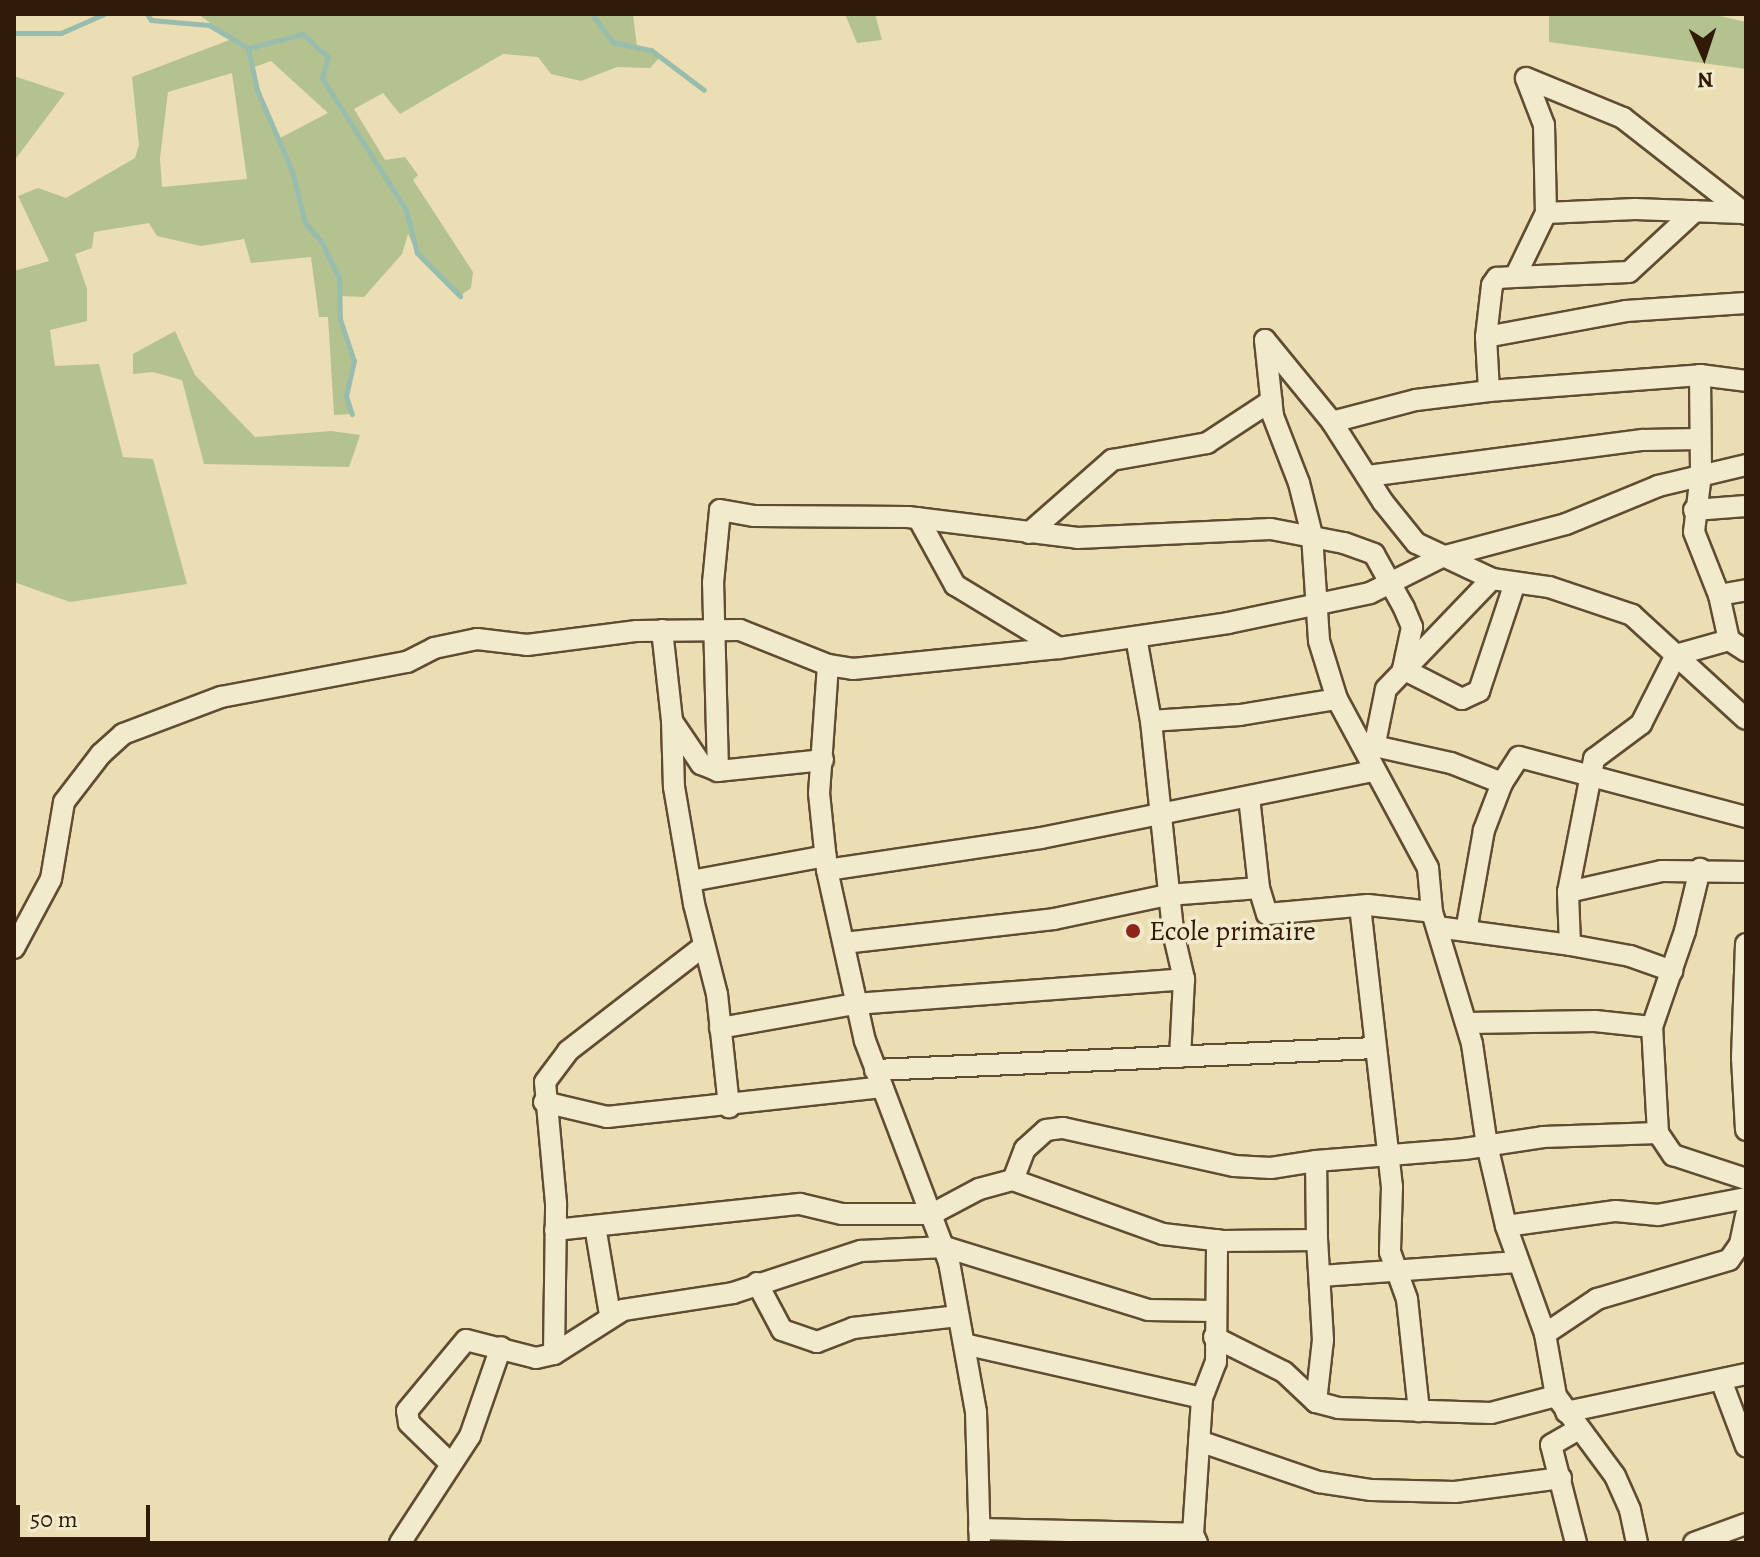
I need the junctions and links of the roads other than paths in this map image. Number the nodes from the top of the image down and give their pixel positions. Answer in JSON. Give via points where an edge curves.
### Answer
{"nodes":[{"id":1,"x":1695,"y":211,"type":"junction"},
{"id":2,"x":1546,"y":213,"type":"junction"},
{"id":3,"x":1745,"y":213,"type":"edge"},
{"id":4,"x":1515,"y":277,"type":"junction"},
{"id":5,"x":1746,"y":303,"type":"edge"},
{"id":6,"x":1486,"y":337,"type":"junction"},
{"id":7,"x":1700,"y":375,"type":"junction"},
{"id":8,"x":1746,"y":381,"type":"edge"},
{"id":9,"x":1489,"y":391,"type":"junction"},
{"id":10,"x":1271,"y":401,"type":"junction"},
{"id":11,"x":1332,"y":422,"type":"junction"},
{"id":12,"x":1700,"y":439,"type":"junction"},
{"id":13,"x":1746,"y":465,"type":"edge"},
{"id":14,"x":1701,"y":474,"type":"junction"},
{"id":15,"x":1368,"y":476,"type":"junction"},
{"id":16,"x":1746,"y":506,"type":"edge"},
{"id":17,"x":1694,"y":510,"type":"junction"},
{"id":18,"x":918,"y":518,"type":"junction"},
{"id":19,"x":1029,"y":533,"type":"junction"},
{"id":20,"x":1312,"y":535,"type":"junction"},
{"id":21,"x":1442,"y":557,"type":"junction"},
{"id":22,"x":1492,"y":579,"type":"junction"},
{"id":23,"x":1515,"y":583,"type":"junction"},
{"id":24,"x":1390,"y":585,"type":"junction"},
{"id":25,"x":1746,"y":590,"type":"edge"},
{"id":26,"x":1719,"y":595,"type":"junction"},
{"id":27,"x":1318,"y":604,"type":"junction"},
{"id":28,"x":714,"y":628,"type":"junction"},
{"id":29,"x":662,"y":630,"type":"junction"},
{"id":30,"x":1136,"y":637,"type":"junction"},
{"id":31,"x":1737,"y":646,"type":"edge"},
{"id":32,"x":1059,"y":648,"type":"junction"},
{"id":33,"x":1676,"y":655,"type":"junction"},
{"id":34,"x":828,"y":665,"type":"junction"},
{"id":35,"x":1403,"y":669,"type":"junction"},
{"id":36,"x":1337,"y":699,"type":"junction"},
{"id":37,"x":1746,"y":719,"type":"edge"},
{"id":38,"x":672,"y":721,"type":"junction"},
{"id":39,"x":1151,"y":721,"type":"junction"},
{"id":40,"x":1368,"y":743,"type":"junction"},
{"id":41,"x":823,"y":760,"type":"junction"},
{"id":42,"x":718,"y":771,"type":"junction"},
{"id":43,"x":1374,"y":771,"type":"junction"},
{"id":44,"x":1587,"y":779,"type":"junction"},
{"id":45,"x":1502,"y":783,"type":"junction"},
{"id":46,"x":1249,"y":797,"type":"junction"},
{"id":47,"x":1158,"y":811,"type":"junction"},
{"id":48,"x":1746,"y":817,"type":"edge"},
{"id":49,"x":827,"y":863,"type":"junction"},
{"id":50,"x":1700,"y":869,"type":"junction"},
{"id":51,"x":1746,"y":872,"type":"edge"},
{"id":52,"x":691,"y":881,"type":"junction"},
{"id":53,"x":1259,"y":888,"type":"junction"},
{"id":54,"x":1568,"y":892,"type":"junction"},
{"id":55,"x":1168,"y":895,"type":"junction"},
{"id":56,"x":1360,"y":906,"type":"junction"},
{"id":57,"x":1434,"y":920,"type":"junction"},
{"id":58,"x":1466,"y":931,"type":"junction"},
{"id":59,"x":844,"y":943,"type":"junction"},
{"id":60,"x":1746,"y":944,"type":"edge"},
{"id":61,"x":1570,"y":945,"type":"junction"},
{"id":62,"x":704,"y":946,"type":"junction"},
{"id":63,"x":14,"y":948,"type":"edge"},
{"id":64,"x":1672,"y":971,"type":"junction"},
{"id":65,"x":1184,"y":979,"type":"junction"},
{"id":66,"x":855,"y":1004,"type":"junction"},
{"id":67,"x":1467,"y":1023,"type":"junction"},
{"id":68,"x":1652,"y":1027,"type":"junction"},
{"id":69,"x":720,"y":1028,"type":"junction"},
{"id":70,"x":1375,"y":1048,"type":"junction"},
{"id":71,"x":1180,"y":1057,"type":"junction"},
{"id":72,"x":879,"y":1079,"type":"junction"},
{"id":73,"x":544,"y":1102,"type":"junction"},
{"id":74,"x":729,"y":1107,"type":"junction"},
{"id":75,"x":1746,"y":1130,"type":"edge"},
{"id":76,"x":1658,"y":1133,"type":"junction"},
{"id":77,"x":1487,"y":1145,"type":"junction"},
{"id":78,"x":1386,"y":1152,"type":"junction"},
{"id":79,"x":1316,"y":1161,"type":"junction"},
{"id":80,"x":1746,"y":1179,"type":"edge"},
{"id":81,"x":1013,"y":1180,"type":"junction"},
{"id":82,"x":1746,"y":1198,"type":"edge"},
{"id":83,"x":932,"y":1214,"type":"junction"},
{"id":84,"x":1746,"y":1215,"type":"edge"},
{"id":85,"x":595,"y":1226,"type":"junction"},
{"id":86,"x":1506,"y":1226,"type":"junction"},
{"id":87,"x":555,"y":1230,"type":"junction"},
{"id":88,"x":1217,"y":1240,"type":"junction"},
{"id":89,"x":1317,"y":1240,"type":"junction"},
{"id":90,"x":945,"y":1247,"type":"junction"},
{"id":91,"x":1518,"y":1262,"type":"junction"},
{"id":92,"x":1394,"y":1273,"type":"junction"},
{"id":93,"x":1321,"y":1276,"type":"junction"},
{"id":94,"x":757,"y":1283,"type":"junction"},
{"id":95,"x":1215,"y":1311,"type":"junction"},
{"id":96,"x":610,"y":1315,"type":"junction"},
{"id":97,"x":958,"y":1316,"type":"junction"},
{"id":98,"x":1545,"y":1334,"type":"junction"},
{"id":99,"x":1214,"y":1337,"type":"junction"},
{"id":100,"x":964,"y":1344,"type":"junction"},
{"id":101,"x":501,"y":1347,"type":"junction"},
{"id":102,"x":554,"y":1354,"type":"junction"},
{"id":103,"x":1746,"y":1374,"type":"edge"},
{"id":104,"x":1721,"y":1380,"type":"junction"},
{"id":105,"x":1202,"y":1398,"type":"junction"},
{"id":106,"x":1316,"y":1402,"type":"junction"},
{"id":107,"x":1561,"y":1404,"type":"junction"},
{"id":108,"x":1419,"y":1411,"type":"junction"},
{"id":109,"x":1579,"y":1429,"type":"junction"},
{"id":110,"x":1199,"y":1441,"type":"junction"},
{"id":111,"x":1746,"y":1446,"type":"edge"},
{"id":112,"x":451,"y":1464,"type":"junction"},
{"id":113,"x":1561,"y":1478,"type":"junction"},
{"id":114,"x":1746,"y":1524,"type":"edge"},
{"id":115,"x":979,"y":1536,"type":"edge"},
{"id":116,"x":1195,"y":1538,"type":"edge"},
{"id":117,"x":400,"y":1543,"type":"edge"},
{"id":118,"x":1576,"y":1543,"type":"edge"},
{"id":119,"x":1637,"y":1543,"type":"edge"},
{"id":120,"x":1694,"y":1543,"type":"edge"}],
"edges":[{"from":1,"to":2,"type":"street"},
{"from":1,"to":3,"type":"street"},
{"from":1,"to":4,"type":"street","via":[[1629,272]]},
{"from":2,"to":3,"type":"street","via":[[1544,125],[1526,78],[1623,118]]},
{"from":2,"to":4,"type":"street"},
{"from":4,"to":6,"type":"street","via":[[1493,281]]},
{"from":5,"to":6,"type":"street","via":[[1626,311]]},
{"from":6,"to":9,"type":"street"},
{"from":7,"to":8,"type":"street"},
{"from":7,"to":9,"type":"street"},
{"from":7,"to":12,"type":"street"},
{"from":9,"to":11,"type":"street","via":[[1416,400]]},
{"from":10,"to":11,"type":"street","via":[[1265,340]]},
{"from":10,"to":19,"type":"street","via":[[1207,443],[1112,460]]},
{"from":10,"to":20,"type":"street"},
{"from":11,"to":15,"type":"street"},
{"from":12,"to":14,"type":"street"},
{"from":12,"to":15,"type":"street","via":[[1643,440]]},
{"from":13,"to":14,"type":"street"},
{"from":14,"to":17,"type":"street"},
{"from":14,"to":21,"type":"street","via":[[1566,524]]},
{"from":15,"to":21,"type":"street","via":[[1404,531]]},
{"from":16,"to":17,"type":"street"},
{"from":17,"to":26,"type":"street","via":[[1697,542]]},
{"from":18,"to":19,"type":"street"},
{"from":18,"to":28,"type":"street","via":[[754,516],[720,510]]},
{"from":18,"to":32,"type":"street","via":[[955,585]]},
{"from":19,"to":20,"type":"street","via":[[1130,539],[1271,529]]},
{"from":20,"to":24,"type":"street","via":[[1367,549]]},
{"from":20,"to":27,"type":"street"},
{"from":21,"to":22,"type":"street"},
{"from":21,"to":24,"type":"street"},
{"from":22,"to":23,"type":"street"},
{"from":22,"to":35,"type":"street"},
{"from":23,"to":33,"type":"street","via":[[1610,605],[1648,626]]},
{"from":23,"to":35,"type":"street","via":[[1479,691],[1462,699]]},
{"from":24,"to":27,"type":"street"},
{"from":24,"to":35,"type":"street","via":[[1412,627]]},
{"from":25,"to":26,"type":"street"},
{"from":26,"to":31,"type":"street"},
{"from":27,"to":30,"type":"street"},
{"from":27,"to":36,"type":"street","via":[[1316,630]]},
{"from":28,"to":29,"type":"street"},
{"from":28,"to":34,"type":"street","via":[[746,631]]},
{"from":28,"to":42,"type":"street"},
{"from":29,"to":38,"type":"street"},
{"from":29,"to":63,"type":"street","via":[[527,645],[456,642],[407,662],[221,697],[123,734],[64,802],[51,879]]},
{"from":30,"to":32,"type":"street"},
{"from":30,"to":39,"type":"street"},
{"from":31,"to":33,"type":"street"},
{"from":32,"to":34,"type":"street","via":[[903,666]]},
{"from":33,"to":37,"type":"street"},
{"from":33,"to":44,"type":"street","via":[[1641,724],[1594,759]]},
{"from":34,"to":41,"type":"street"},
{"from":35,"to":40,"type":"street","via":[[1383,696]]},
{"from":36,"to":39,"type":"street","via":[[1256,713]]},
{"from":36,"to":40,"type":"street"},
{"from":38,"to":42,"type":"street","via":[[705,768]]},
{"from":38,"to":52,"type":"street","via":[[674,787]]},
{"from":39,"to":47,"type":"street"},
{"from":40,"to":43,"type":"street"},
{"from":40,"to":45,"type":"street"},
{"from":41,"to":42,"type":"street"},
{"from":41,"to":49,"type":"street","via":[[819,815]]},
{"from":43,"to":46,"type":"street"},
{"from":43,"to":57,"type":"street","via":[[1425,860]]},
{"from":44,"to":45,"type":"street","via":[[1517,757]]},
{"from":44,"to":48,"type":"street"},
{"from":44,"to":54,"type":"street"},
{"from":45,"to":58,"type":"street","via":[[1484,830]]},
{"from":46,"to":47,"type":"street"},
{"from":46,"to":53,"type":"street"},
{"from":47,"to":49,"type":"street","via":[[1041,838]]},
{"from":47,"to":55,"type":"street"},
{"from":49,"to":52,"type":"street"},
{"from":49,"to":59,"type":"street"},
{"from":50,"to":51,"type":"street"},
{"from":50,"to":54,"type":"street","via":[[1662,871]]},
{"from":50,"to":64,"type":"street"},
{"from":52,"to":62,"type":"street"},
{"from":53,"to":55,"type":"street"},
{"from":53,"to":56,"type":"street","via":[[1264,911],[1273,916]]},
{"from":54,"to":61,"type":"street"},
{"from":55,"to":59,"type":"street","via":[[1054,919]]},
{"from":55,"to":65,"type":"street"},
{"from":56,"to":57,"type":"street"},
{"from":56,"to":70,"type":"street"},
{"from":57,"to":58,"type":"street"},
{"from":57,"to":67,"type":"street"},
{"from":58,"to":61,"type":"street"},
{"from":59,"to":66,"type":"street"},
{"from":60,"to":75,"type":"street"},
{"from":61,"to":64,"type":"street","via":[[1630,956]]},
{"from":62,"to":69,"type":"street"},
{"from":62,"to":73,"type":"street","via":[[568,1051],[545,1082]]},
{"from":64,"to":68,"type":"street"},
{"from":65,"to":66,"type":"street"},
{"from":65,"to":71,"type":"street"},
{"from":66,"to":69,"type":"street"},
{"from":66,"to":72,"type":"street"},
{"from":67,"to":68,"type":"street","via":[[1595,1021]]},
{"from":67,"to":77,"type":"street"},
{"from":68,"to":76,"type":"street"},
{"from":69,"to":74,"type":"street"},
{"from":70,"to":71,"type":"street"},
{"from":70,"to":78,"type":"street"},
{"from":71,"to":72,"type":"street"},
{"from":72,"to":74,"type":"street"},
{"from":72,"to":83,"type":"street"},
{"from":73,"to":74,"type":"street","via":[[607,1117]]},
{"from":73,"to":87,"type":"street"},
{"from":76,"to":77,"type":"street","via":[[1529,1138]]},
{"from":76,"to":80,"type":"street","via":[[1673,1155]]},
{"from":77,"to":78,"type":"street"},
{"from":77,"to":86,"type":"street"},
{"from":78,"to":79,"type":"street"},
{"from":78,"to":92,"type":"street"},
{"from":79,"to":81,"type":"street","via":[[1271,1168],[1234,1166],[1063,1128],[1046,1130],[1025,1149]]},
{"from":79,"to":89,"type":"street"},
{"from":81,"to":83,"type":"street","via":[[979,1189]]},
{"from":81,"to":88,"type":"street","via":[[1163,1234]]},
{"from":82,"to":86,"type":"street","via":[[1658,1215],[1616,1211]]},
{"from":83,"to":85,"type":"street","via":[[842,1214],[800,1204]]},
{"from":83,"to":90,"type":"street"},
{"from":84,"to":98,"type":"street","via":[[1740,1244],[1729,1260],[1597,1299]]},
{"from":85,"to":87,"type":"street"},
{"from":85,"to":96,"type":"street"},
{"from":86,"to":91,"type":"street"},
{"from":87,"to":102,"type":"street"},
{"from":88,"to":89,"type":"street"},
{"from":88,"to":95,"type":"street"},
{"from":89,"to":93,"type":"street"},
{"from":90,"to":94,"type":"street","via":[[861,1251]]},
{"from":90,"to":95,"type":"street","via":[[1148,1310]]},
{"from":90,"to":97,"type":"street"},
{"from":91,"to":92,"type":"street"},
{"from":91,"to":98,"type":"street"},
{"from":92,"to":93,"type":"street"},
{"from":92,"to":108,"type":"street","via":[[1403,1282],[1407,1299]]},
{"from":93,"to":106,"type":"street","via":[[1323,1340]]},
{"from":94,"to":96,"type":"street","via":[[711,1298]]},
{"from":94,"to":97,"type":"street","via":[[782,1330],[817,1342],[853,1328]]},
{"from":95,"to":99,"type":"street"},
{"from":96,"to":102,"type":"street"},
{"from":97,"to":100,"type":"street"},
{"from":98,"to":107,"type":"street"},
{"from":99,"to":105,"type":"street","via":[[1216,1362]]},
{"from":99,"to":106,"type":"street","via":[[1284,1372]]},
{"from":100,"to":105,"type":"street"},
{"from":100,"to":115,"type":"street","via":[[976,1412]]},
{"from":101,"to":102,"type":"street","via":[[536,1358]]},
{"from":101,"to":112,"type":"street","via":[[470,1436]]},
{"from":101,"to":112,"type":"street","via":[[466,1340],[407,1411],[409,1423]]},
{"from":103,"to":104,"type":"street"},
{"from":104,"to":107,"type":"street"},
{"from":104,"to":111,"type":"street"},
{"from":105,"to":110,"type":"street"},
{"from":106,"to":108,"type":"street"},
{"from":107,"to":108,"type":"street","via":[[1491,1413]]},
{"from":107,"to":109,"type":"street"},
{"from":109,"to":113,"type":"street","via":[[1552,1440]]},
{"from":109,"to":119,"type":"street","via":[[1625,1497]]},
{"from":110,"to":113,"type":"street","via":[[1319,1482],[1371,1490],[1455,1492]]},
{"from":110,"to":116,"type":"street"},
{"from":112,"to":117,"type":"street"},
{"from":113,"to":118,"type":"street"},
{"from":114,"to":120,"type":"street"},
{"from":115,"to":116,"type":"street"}]}
